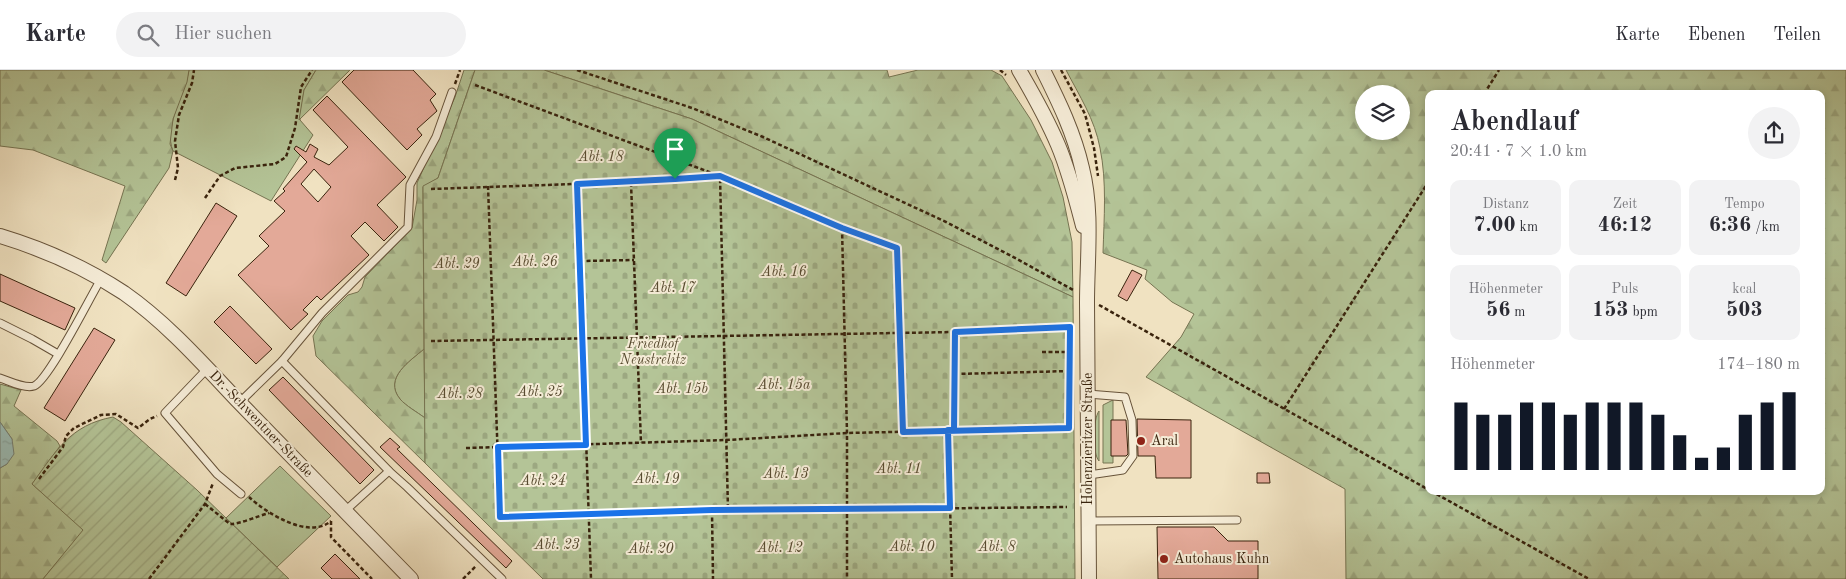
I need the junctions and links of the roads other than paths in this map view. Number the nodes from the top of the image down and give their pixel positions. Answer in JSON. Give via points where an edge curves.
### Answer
{"nodes":[{"id":1,"x":1043,"y":70,"type":"edge"},
{"id":2,"x":1014,"y":75,"type":"edge"},
{"id":3,"x":452,"y":92,"type":"road end"},
{"id":4,"x":0,"y":236,"type":"edge"},
{"id":5,"x":102,"y":279,"type":"junction"},
{"id":6,"x":1080,"y":296,"type":"junction"},
{"id":7,"x":0,"y":324,"type":"edge"},
{"id":8,"x":58,"y":354,"type":"junction"},
{"id":9,"x":282,"y":361,"type":"junction"},
{"id":10,"x":208,"y":369,"type":"junction"},
{"id":11,"x":0,"y":378,"type":"edge"},
{"id":12,"x":1088,"y":394,"type":"junction"},
{"id":13,"x":240,"y":402,"type":"junction"},
{"id":14,"x":389,"y":471,"type":"junction"},
{"id":15,"x":1089,"y":475,"type":"junction"},
{"id":16,"x":240,"y":494,"type":"road end"},
{"id":17,"x":340,"y":514,"type":"junction"},
{"id":18,"x":1237,"y":520,"type":"dead end"},
{"id":19,"x":1089,"y":521,"type":"junction"},
{"id":20,"x":410,"y":579,"type":"edge"},
{"id":21,"x":502,"y":579,"type":"edge"},
{"id":22,"x":1089,"y":579,"type":"edge"}],
"edges":[{"from":1,"to":6,"type":"street","name":"Hohenzieritzer Straße","via":[[1071,130],[1087,191],[1089,221]]},
{"from":2,"to":6,"type":"street","name":"Hohenzieritzer Straße","via":[[1033,95],[1058,145],[1072,186],[1084,228]]},
{"from":3,"to":9,"type":"lane","via":[[436,137],[410,184],[408,227],[322,313]]},
{"from":4,"to":5,"type":"street","name":"Dr.-Schwentner-Straße"},
{"from":5,"to":8,"type":"lane"},
{"from":5,"to":10,"type":"street","name":"Dr.-Schwentner-Straße","via":[[154,317]]},
{"from":6,"to":12,"type":"street","name":"Hohenzieritzer Straße"},
{"from":7,"to":8,"type":"lane"},
{"from":8,"to":11,"type":"lane","via":[[34,386]]},
{"from":9,"to":13,"type":"lane"},
{"from":9,"to":14,"type":"lane"},
{"from":10,"to":13,"type":"street","name":"Dr.-Schwentner-Straße"},
{"from":10,"to":16,"type":"lane","via":[[165,413],[217,474]]},
{"from":12,"to":15,"type":"street","name":"Hohenzieritzer Straße"},
{"from":12,"to":15,"type":"lane","via":[[1125,397],[1132,420],[1133,456],[1123,470]]},
{"from":13,"to":17,"type":"street","name":"Dr.-Schwentner-Straße"},
{"from":14,"to":17,"type":"lane"},
{"from":14,"to":21,"type":"lane"},
{"from":15,"to":19,"type":"street","name":"Hohenzieritzer Straße"},
{"from":17,"to":20,"type":"street","name":"Dr.-Schwentner-Straße"},
{"from":18,"to":19,"type":"lane"},
{"from":19,"to":22,"type":"street","name":"Hohenzieritzer Straße"}]}
